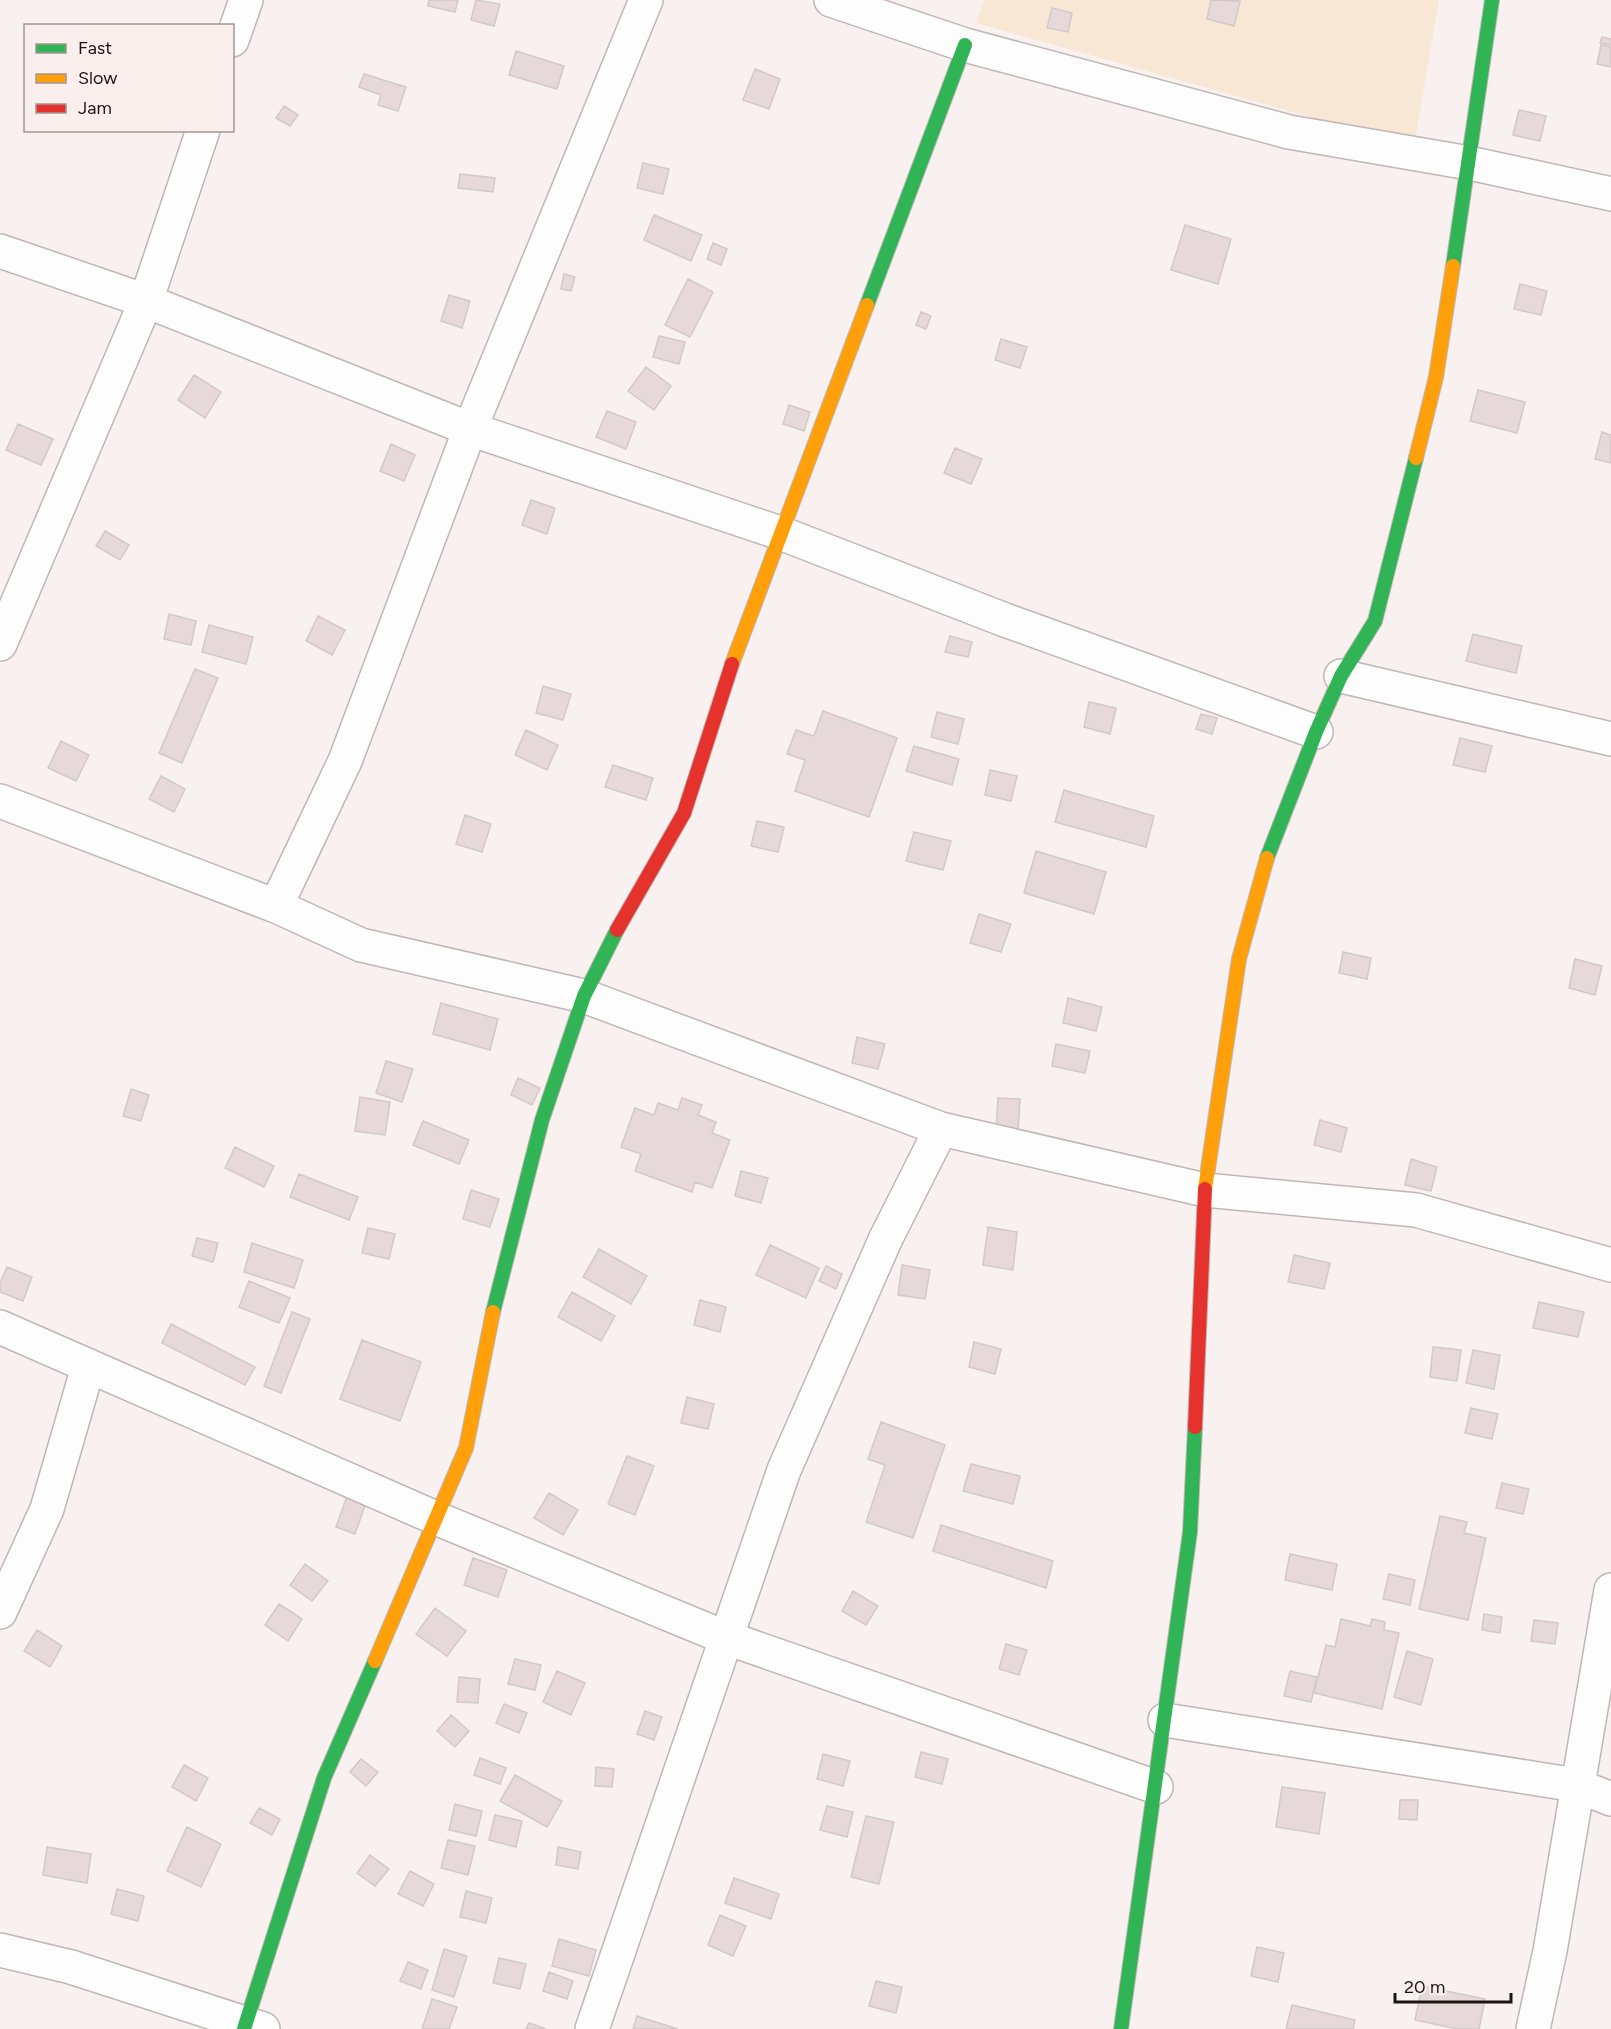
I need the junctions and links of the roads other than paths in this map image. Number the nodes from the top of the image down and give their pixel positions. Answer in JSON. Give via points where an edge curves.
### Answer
{"nodes":[{"id":1,"x":246,"y":0,"type":"edge"},
{"id":2,"x":646,"y":0,"type":"edge"},
{"id":3,"x":831,"y":0,"type":"edge"},
{"id":4,"x":1492,"y":0,"type":"edge"},
{"id":5,"x":234,"y":34,"type":"edge"},
{"id":6,"x":965,"y":45,"type":"junction"},
{"id":7,"x":202,"y":132,"type":"edge"},
{"id":8,"x":1469,"y":163,"type":"junction"},
{"id":9,"x":1611,"y":194,"type":"edge"},
{"id":10,"x":0,"y":251,"type":"edge"},
{"id":11,"x":146,"y":301,"type":"junction"},
{"id":12,"x":470,"y":429,"type":"junction"},
{"id":13,"x":783,"y":534,"type":"junction"},
{"id":14,"x":0,"y":644,"type":"edge"},
{"id":15,"x":1341,"y":676,"type":"junction"},
{"id":16,"x":1316,"y":732,"type":"junction"},
{"id":17,"x":1611,"y":739,"type":"edge"},
{"id":18,"x":0,"y":801,"type":"edge"},
{"id":19,"x":276,"y":906,"type":"junction"},
{"id":20,"x":584,"y":996,"type":"junction"},
{"id":21,"x":941,"y":1129,"type":"junction"},
{"id":22,"x":1205,"y":1190,"type":"junction"},
{"id":23,"x":1611,"y":1265,"type":"edge"},
{"id":24,"x":0,"y":1328,"type":"edge"},
{"id":25,"x":88,"y":1367,"type":"junction"},
{"id":26,"x":438,"y":1519,"type":"junction"},
{"id":27,"x":1611,"y":1590,"type":"edge"},
{"id":28,"x":0,"y":1612,"type":"edge"},
{"id":29,"x":724,"y":1637,"type":"junction"},
{"id":30,"x":1165,"y":1720,"type":"junction"},
{"id":31,"x":1576,"y":1785,"type":"junction"},
{"id":32,"x":1156,"y":1787,"type":"junction"},
{"id":33,"x":1611,"y":1799,"type":"edge"},
{"id":34,"x":0,"y":1950,"type":"edge"},
{"id":35,"x":251,"y":2027,"type":"edge"},
{"id":36,"x":592,"y":2029,"type":"edge"},
{"id":37,"x":1120,"y":2029,"type":"edge"},
{"id":38,"x":1533,"y":2029,"type":"edge"}],
"edges":[{"from":1,"to":5,"type":"street"},
{"from":2,"to":12,"type":"street"},
{"from":3,"to":6,"type":"street"},
{"from":4,"to":8,"type":"street"},
{"from":6,"to":8,"type":"street","via":[[1289,132]]},
{"from":6,"to":13,"type":"street"},
{"from":7,"to":11,"type":"street"},
{"from":8,"to":9,"type":"street"},
{"from":8,"to":15,"type":"street","via":[[1433,389],[1375,621]]},
{"from":10,"to":11,"type":"street"},
{"from":11,"to":12,"type":"street"},
{"from":11,"to":14,"type":"street"},
{"from":12,"to":13,"type":"street"},
{"from":12,"to":19,"type":"street","via":[[345,760]]},
{"from":13,"to":16,"type":"street","via":[[1005,620]]},
{"from":13,"to":20,"type":"street","via":[[734,658],[684,813]]},
{"from":15,"to":16,"type":"street"},
{"from":15,"to":17,"type":"street"},
{"from":16,"to":22,"type":"street","via":[[1270,848],[1239,959]]},
{"from":18,"to":19,"type":"street"},
{"from":19,"to":20,"type":"street","via":[[361,945]]},
{"from":20,"to":21,"type":"street"},
{"from":20,"to":26,"type":"street","via":[[542,1120],[485,1345],[466,1448]]},
{"from":21,"to":22,"type":"street"},
{"from":21,"to":29,"type":"street","via":[[886,1238],[784,1470]]},
{"from":22,"to":23,"type":"street","via":[[1416,1210]]},
{"from":22,"to":30,"type":"street","via":[[1190,1532]]},
{"from":24,"to":25,"type":"street"},
{"from":25,"to":26,"type":"street"},
{"from":25,"to":28,"type":"street","via":[[47,1509]]},
{"from":26,"to":29,"type":"street"},
{"from":26,"to":35,"type":"street","via":[[324,1778]]},
{"from":27,"to":31,"type":"street"},
{"from":29,"to":32,"type":"street"},
{"from":29,"to":36,"type":"street"},
{"from":30,"to":31,"type":"street"},
{"from":30,"to":32,"type":"street"},
{"from":31,"to":33,"type":"street"},
{"from":31,"to":38,"type":"street","via":[[1550,1950]]},
{"from":32,"to":37,"type":"street"},
{"from":34,"to":35,"type":"street","via":[[71,1967]]}]}
